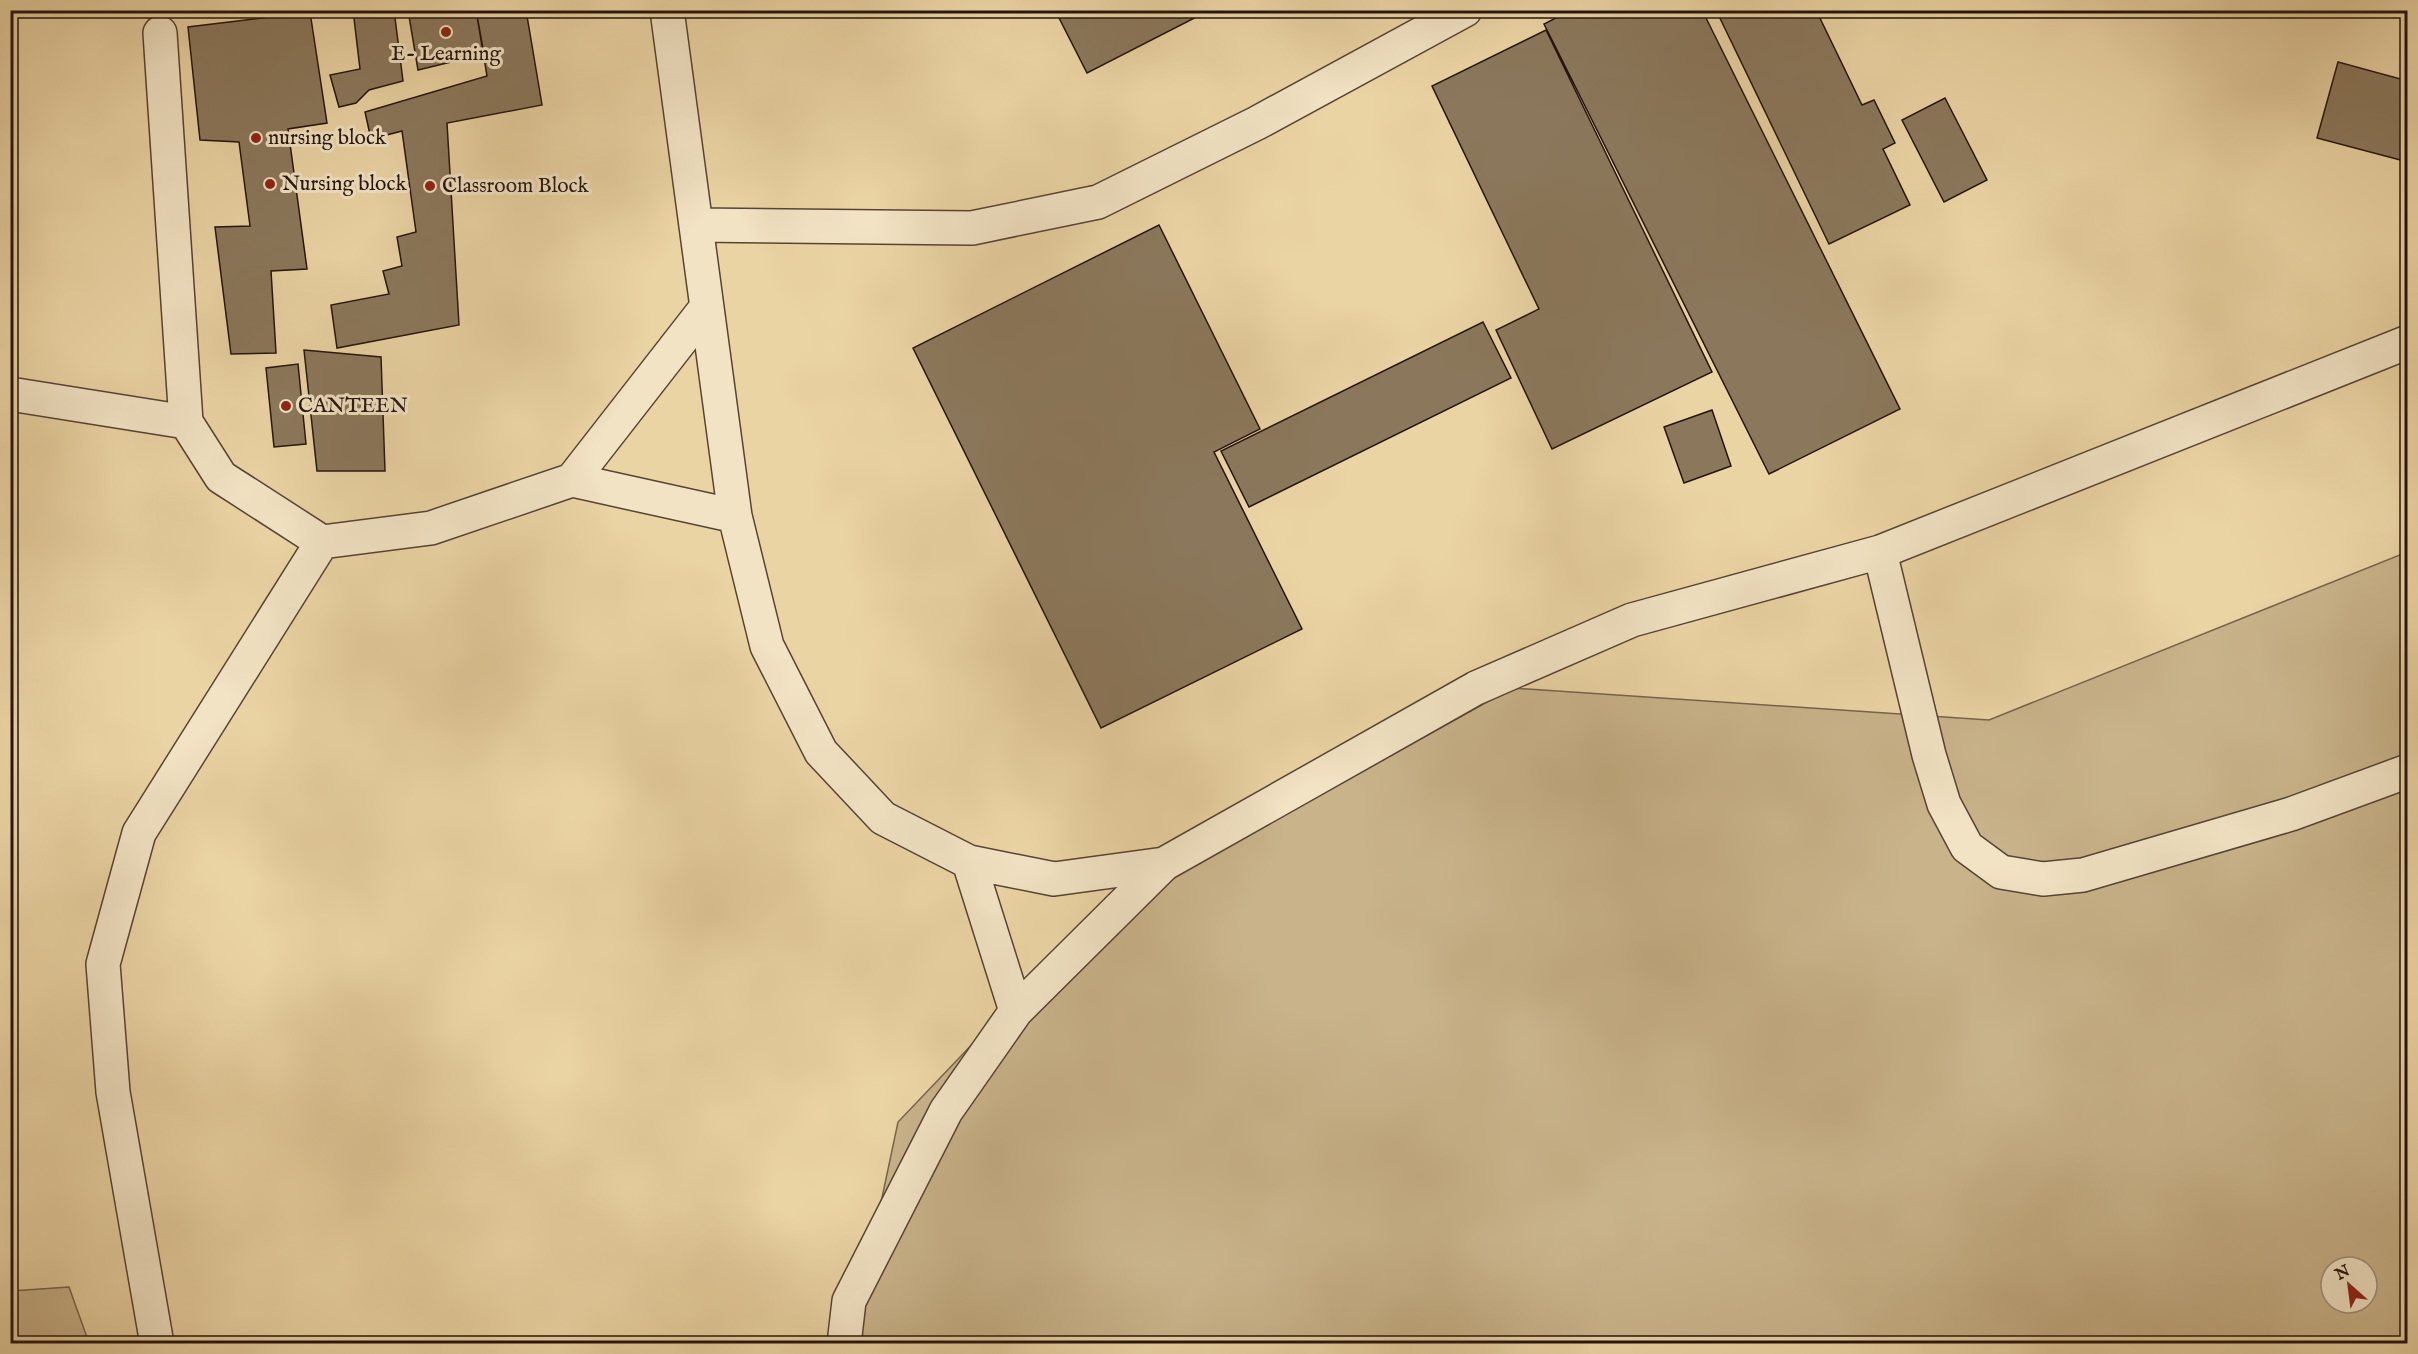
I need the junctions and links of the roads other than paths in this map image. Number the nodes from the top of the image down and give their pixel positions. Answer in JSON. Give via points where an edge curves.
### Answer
{"nodes":[{"id":1,"x":666,"y":10,"type":"edge"},
{"id":2,"x":1465,"y":10,"type":"edge"},
{"id":3,"x":160,"y":33,"type":"dead end"},
{"id":4,"x":696,"y":225,"type":"junction"},
{"id":5,"x":706,"y":308,"type":"junction"},
{"id":6,"x":2408,"y":342,"type":"edge"},
{"id":7,"x":10,"y":394,"type":"edge"},
{"id":8,"x":186,"y":422,"type":"junction"},
{"id":9,"x":572,"y":480,"type":"junction"},
{"id":10,"x":735,"y":516,"type":"junction"},
{"id":11,"x":322,"y":542,"type":"junction"},
{"id":12,"x":1880,"y":552,"type":"junction"},
{"id":13,"x":2408,"y":771,"type":"edge"},
{"id":14,"x":969,"y":862,"type":"junction"},
{"id":15,"x":1164,"y":864,"type":"junction"},
{"id":16,"x":1016,"y":1011,"type":"junction"},
{"id":17,"x":157,"y":1344,"type":"edge"},
{"id":18,"x":844,"y":1344,"type":"edge"}],
"edges":[{"from":1,"to":4,"type":"street"},
{"from":2,"to":4,"type":"street","via":[[1257,123],[1098,201],[972,228]]},
{"from":3,"to":8,"type":"street"},
{"from":4,"to":5,"type":"street"},
{"from":5,"to":9,"type":"street"},
{"from":5,"to":10,"type":"street"},
{"from":6,"to":12,"type":"street"},
{"from":7,"to":8,"type":"street"},
{"from":8,"to":11,"type":"street","via":[[220,477]]},
{"from":9,"to":10,"type":"street"},
{"from":9,"to":11,"type":"street","via":[[431,528]]},
{"from":10,"to":14,"type":"street","via":[[767,646],[821,752],[883,818]]},
{"from":11,"to":17,"type":"street","via":[[139,833],[103,964],[113,1092]]},
{"from":12,"to":13,"type":"street","via":[[1944,804],[1967,847],[2001,872],[2043,879],[2083,875],[2290,814]]},
{"from":12,"to":15,"type":"street","via":[[1632,620],[1476,688]]},
{"from":14,"to":15,"type":"street","via":[[1054,879]]},
{"from":14,"to":16,"type":"street"},
{"from":15,"to":16,"type":"street"},
{"from":16,"to":18,"type":"street","via":[[946,1111],[849,1301]]}]}
